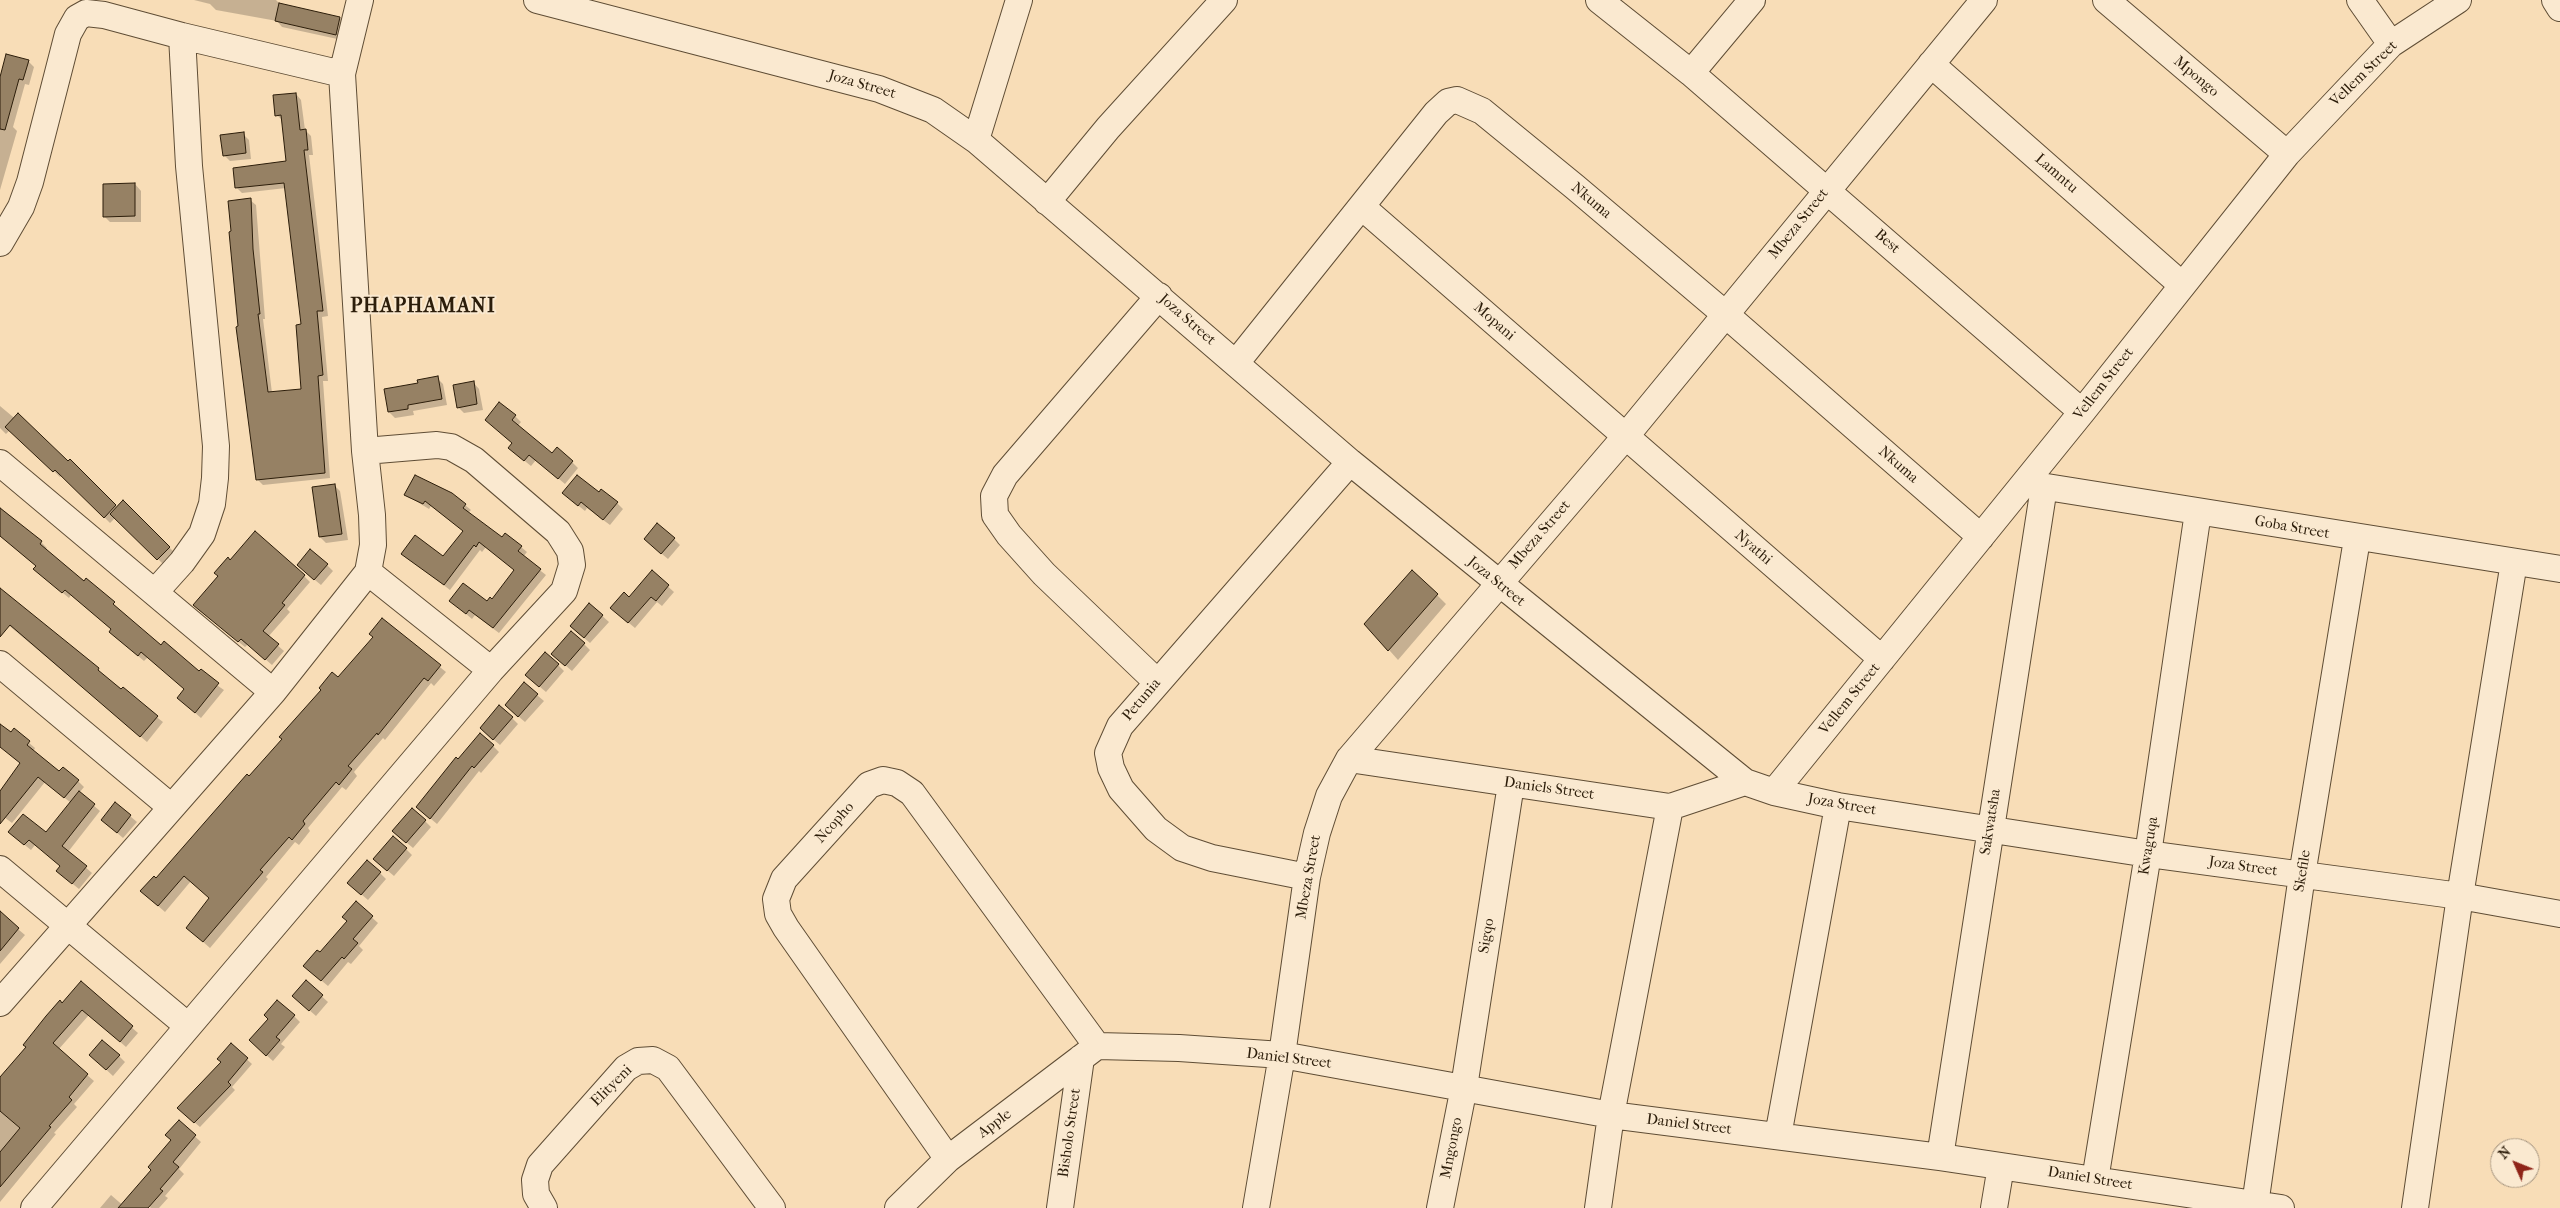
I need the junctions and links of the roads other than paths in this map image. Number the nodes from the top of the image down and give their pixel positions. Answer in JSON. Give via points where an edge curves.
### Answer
{"nodes":[{"id":1,"x":360,"y":0,"type":"edge"},
{"id":2,"x":537,"y":0,"type":"edge"},
{"id":3,"x":1020,"y":0,"type":"edge"},
{"id":4,"x":1224,"y":0,"type":"edge"},
{"id":5,"x":1599,"y":0,"type":"edge"},
{"id":6,"x":1752,"y":0,"type":"edge"},
{"id":7,"x":1984,"y":0,"type":"edge"},
{"id":8,"x":2106,"y":0,"type":"edge"},
{"id":9,"x":2458,"y":0,"type":"edge"},
{"id":10,"x":2555,"y":0,"type":"edge"},
{"id":11,"x":2360,"y":1,"type":"edge"},
{"id":12,"x":2560,"y":8,"type":"edge"},
{"id":13,"x":182,"y":36,"type":"junction"},
{"id":14,"x":2391,"y":44,"type":"junction"},
{"id":15,"x":1931,"y":64,"type":"junction"},
{"id":16,"x":1691,"y":73,"type":"junction"},
{"id":17,"x":342,"y":74,"type":"junction"},
{"id":18,"x":976,"y":140,"type":"junction"},
{"id":19,"x":2287,"y":154,"type":"junction"},
{"id":20,"x":1826,"y":190,"type":"junction"},
{"id":21,"x":1047,"y":202,"type":"junction"},
{"id":22,"x":1362,"y":207,"type":"junction"},
{"id":23,"x":0,"y":243,"type":"edge"},
{"id":24,"x":2182,"y":285,"type":"junction"},
{"id":25,"x":1159,"y":296,"type":"junction"},
{"id":26,"x":1725,"y":314,"type":"junction"},
{"id":27,"x":1236,"y":363,"type":"junction"},
{"id":28,"x":2082,"y":412,"type":"junction"},
{"id":29,"x":1625,"y":437,"type":"junction"},
{"id":30,"x":365,"y":451,"type":"junction"},
{"id":31,"x":1350,"y":462,"type":"junction"},
{"id":32,"x":0,"y":463,"type":"edge"},
{"id":33,"x":2034,"y":485,"type":"junction"},
{"id":34,"x":2198,"y":512,"type":"junction"},
{"id":35,"x":1981,"y":537,"type":"junction"},
{"id":36,"x":2357,"y":539,"type":"junction"},
{"id":37,"x":2514,"y":562,"type":"junction"},
{"id":38,"x":2560,"y":569,"type":"edge"},
{"id":39,"x":368,"y":572,"type":"junction"},
{"id":40,"x":1498,"y":584,"type":"junction"},
{"id":41,"x":155,"y":592,"type":"junction"},
{"id":42,"x":1882,"y":659,"type":"junction"},
{"id":43,"x":0,"y":664,"type":"edge"},
{"id":44,"x":491,"y":670,"type":"junction"},
{"id":45,"x":1157,"y":682,"type":"junction"},
{"id":46,"x":273,"y":692,"type":"junction"},
{"id":47,"x":1350,"y":759,"type":"junction"},
{"id":48,"x":1745,"y":782,"type":"junction"},
{"id":49,"x":1511,"y":784,"type":"junction"},
{"id":50,"x":1774,"y":792,"type":"junction"},
{"id":51,"x":1838,"y":806,"type":"junction"},
{"id":52,"x":171,"y":807,"type":"junction"},
{"id":53,"x":1670,"y":807,"type":"junction"},
{"id":54,"x":1989,"y":829,"type":"junction"},
{"id":55,"x":2148,"y":854,"type":"junction"},
{"id":56,"x":0,"y":869,"type":"edge"},
{"id":57,"x":2302,"y":875,"type":"junction"},
{"id":58,"x":1307,"y":876,"type":"junction"},
{"id":59,"x":2460,"y":896,"type":"junction"},
{"id":60,"x":2560,"y":914,"type":"edge"},
{"id":61,"x":67,"y":924,"type":"junction"},
{"id":62,"x":0,"y":1003,"type":"edge"},
{"id":63,"x":188,"y":1026,"type":"junction"},
{"id":64,"x":1089,"y":1052,"type":"junction"},
{"id":65,"x":1282,"y":1055,"type":"junction"},
{"id":66,"x":1464,"y":1087,"type":"junction"},
{"id":67,"x":1611,"y":1115,"type":"junction"},
{"id":68,"x":1778,"y":1136,"type":"junction"},
{"id":69,"x":1940,"y":1157,"type":"junction"},
{"id":70,"x":948,"y":1159,"type":"junction"},
{"id":71,"x":2002,"y":1166,"type":"junction"},
{"id":72,"x":2095,"y":1180,"type":"junction"},
{"id":73,"x":2254,"y":1205,"type":"junction"},
{"id":74,"x":34,"y":1208,"type":"edge"},
{"id":75,"x":544,"y":1208,"type":"edge"},
{"id":76,"x":772,"y":1208,"type":"edge"},
{"id":77,"x":898,"y":1208,"type":"edge"},
{"id":78,"x":1060,"y":1208,"type":"edge"},
{"id":79,"x":1256,"y":1208,"type":"edge"},
{"id":80,"x":1440,"y":1208,"type":"edge"},
{"id":81,"x":1598,"y":1208,"type":"edge"},
{"id":82,"x":1994,"y":1208,"type":"edge"},
{"id":83,"x":2281,"y":1208,"type":"edge"},
{"id":84,"x":2415,"y":1208,"type":"edge"}],
"edges":[{"from":1,"to":17,"type":"street"},
{"from":2,"to":18,"type":"street","name":"Joza Street","via":[[879,89],[933,110]]},
{"from":3,"to":18,"type":"street"},
{"from":4,"to":21,"type":"street","via":[[1108,128]]},
{"from":5,"to":16,"type":"street","name":"Best"},
{"from":6,"to":16,"type":"street"},
{"from":7,"to":15,"type":"street","name":"Mbeza Street"},
{"from":8,"to":19,"type":"street","name":"Mpongo"},
{"from":9,"to":14,"type":"street","name":"Vellem Street"},
{"from":10,"to":12,"type":"street"},
{"from":11,"to":14,"type":"street"},
{"from":13,"to":17,"type":"street"},
{"from":13,"to":23,"type":"street","via":[[104,15],[86,13],[77,18],[68,34],[30,182],[21,207]]},
{"from":13,"to":41,"type":"street","via":[[189,166],[216,446],[215,478],[212,504],[202,534]]},
{"from":14,"to":19,"type":"street","name":"Vellem Street"},
{"from":15,"to":20,"type":"street","name":"Mbeza Street"},
{"from":15,"to":24,"type":"street","name":"Lamntu"},
{"from":16,"to":20,"type":"street","name":"Best"},
{"from":17,"to":30,"type":"street"},
{"from":18,"to":21,"type":"street","name":"Joza Street"},
{"from":19,"to":24,"type":"street","name":"Vellem Street"},
{"from":20,"to":26,"type":"street","name":"Mbeza Street"},
{"from":20,"to":28,"type":"street","name":"Best"},
{"from":21,"to":25,"type":"street","name":"Joza Street"},
{"from":22,"to":26,"type":"street","name":"Nkuma","via":[[1436,113],[1448,102],[1466,102],[1518,140]]},
{"from":22,"to":27,"type":"street","name":"Nkuma"},
{"from":22,"to":29,"type":"street","name":"Mopani"},
{"from":24,"to":28,"type":"street","name":"Vellem Street"},
{"from":25,"to":27,"type":"street","name":"Joza Street"},
{"from":25,"to":45,"type":"street","via":[[1005,475],[994,496],[995,515],[1044,574]]},
{"from":26,"to":29,"type":"street","name":"Mbeza Street"},
{"from":26,"to":35,"type":"street","name":"Nkuma"},
{"from":27,"to":31,"type":"street","name":"Joza Street"},
{"from":28,"to":33,"type":"street","name":"Vellem Street"},
{"from":29,"to":40,"type":"street","name":"Mbeza Street"},
{"from":29,"to":42,"type":"street","name":"Nyathi"},
{"from":30,"to":39,"type":"street","via":[[373,545]]},
{"from":30,"to":44,"type":"street","via":[[437,444],[451,447],[474,460],[558,532],[570,551],[572,565],[564,591]]},
{"from":31,"to":40,"type":"street","name":"Joza Street"},
{"from":31,"to":45,"type":"street","name":"Petunia"},
{"from":32,"to":41,"type":"street"},
{"from":33,"to":34,"type":"street","name":"Goba Street"},
{"from":33,"to":35,"type":"street","name":"Vellem Street"},
{"from":33,"to":54,"type":"street","name":"Sakwatsha"},
{"from":34,"to":36,"type":"street","name":"Goba Street"},
{"from":34,"to":55,"type":"street","name":"Kwaguqa"},
{"from":35,"to":42,"type":"street","name":"Vellem Street"},
{"from":36,"to":37,"type":"street","name":"Goba Street"},
{"from":36,"to":57,"type":"street","name":"Skefile"},
{"from":37,"to":38,"type":"street","name":"Goba Street"},
{"from":37,"to":59,"type":"street"},
{"from":39,"to":44,"type":"street"},
{"from":39,"to":46,"type":"street"},
{"from":40,"to":47,"type":"street","name":"Mbeza Street"},
{"from":40,"to":48,"type":"street","name":"Joza Street"},
{"from":41,"to":46,"type":"street"},
{"from":42,"to":50,"type":"street","name":"Vellem Street"},
{"from":43,"to":52,"type":"street"},
{"from":44,"to":63,"type":"street"},
{"from":45,"to":58,"type":"street","name":"Petunia","via":[[1120,726],[1108,753],[1121,789],[1156,829],[1182,848],[1212,858]]},
{"from":46,"to":52,"type":"street"},
{"from":47,"to":49,"type":"street","name":"Daniels Street"},
{"from":47,"to":58,"type":"street","name":"Mbeza Street","via":[[1329,796]]},
{"from":48,"to":50,"type":"street","name":"Joza Street"},
{"from":48,"to":53,"type":"street","name":"Daniels Street"},
{"from":49,"to":53,"type":"street","name":"Daniels Street"},
{"from":49,"to":66,"type":"street","name":"Sigqo"},
{"from":50,"to":51,"type":"street","name":"Joza Street"},
{"from":51,"to":54,"type":"street","name":"Joza Street"},
{"from":51,"to":68,"type":"street"},
{"from":52,"to":61,"type":"street","via":[[113,877]]},
{"from":53,"to":67,"type":"street"},
{"from":54,"to":55,"type":"street","name":"Joza Street"},
{"from":54,"to":69,"type":"street","name":"Sakwatsha"},
{"from":55,"to":57,"type":"street","name":"Joza Street"},
{"from":55,"to":72,"type":"street","name":"Kwaguqa"},
{"from":56,"to":61,"type":"street"},
{"from":57,"to":59,"type":"street","name":"Joza Street"},
{"from":57,"to":73,"type":"street","name":"Skefile"},
{"from":58,"to":65,"type":"street","name":"Mbeza Street"},
{"from":59,"to":60,"type":"street","name":"Joza Street"},
{"from":59,"to":84,"type":"street"},
{"from":61,"to":62,"type":"street"},
{"from":61,"to":63,"type":"street"},
{"from":63,"to":74,"type":"street"},
{"from":64,"to":65,"type":"street","name":"Daniel Street","via":[[1179,1048]]},
{"from":64,"to":70,"type":"street","name":"Apple"},
{"from":64,"to":70,"type":"street","name":"Ncopho","via":[[912,793],[897,783],[883,780],[869,785],[784,878],[776,899],[778,914]]},
{"from":64,"to":78,"type":"street","name":"Bisholo Street"},
{"from":65,"to":66,"type":"street","name":"Daniel Street"},
{"from":65,"to":79,"type":"street","name":"Mbeza Street"},
{"from":66,"to":67,"type":"street","name":"Daniel Street"},
{"from":66,"to":80,"type":"street","name":"Mngongo"},
{"from":67,"to":68,"type":"street","name":"Daniel Street"},
{"from":67,"to":81,"type":"street"},
{"from":68,"to":69,"type":"street","name":"Daniel Street"},
{"from":69,"to":71,"type":"street","name":"Daniel Street"},
{"from":70,"to":77,"type":"street","name":"Apple"},
{"from":71,"to":72,"type":"street","name":"Daniel Street"},
{"from":71,"to":82,"type":"street"},
{"from":72,"to":73,"type":"street","name":"Daniel Street"},
{"from":73,"to":83,"type":"street","name":"Daniel Street"},
{"from":75,"to":76,"type":"street","name":"Elityeni","via":[[536,1194],[535,1180],[540,1164],[626,1068],[638,1061],[653,1060],[668,1068]]}]}
